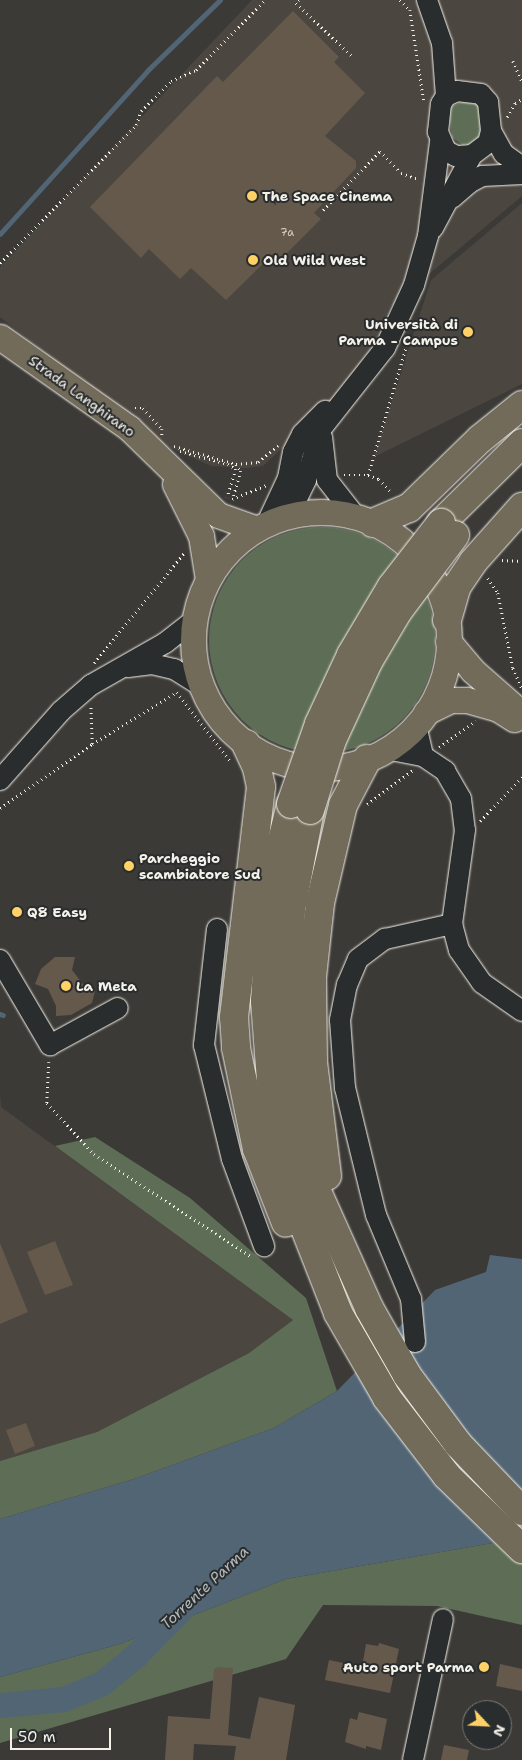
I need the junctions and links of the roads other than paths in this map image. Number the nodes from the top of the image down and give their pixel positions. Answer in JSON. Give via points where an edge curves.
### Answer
{"nodes":[{"id":1,"x":427,"y":0,"type":"edge"},
{"id":2,"x":442,"y":43,"type":"junction"},
{"id":3,"x":469,"y":91,"type":"junction"},
{"id":4,"x":446,"y":96,"type":"junction"},
{"id":5,"x":498,"y":126,"type":"junction"},
{"id":6,"x":440,"y":142,"type":"junction"},
{"id":7,"x":477,"y":153,"type":"junction"},
{"id":8,"x":522,"y":169,"type":"edge"},
{"id":9,"x":522,"y":174,"type":"edge"},
{"id":10,"x":441,"y":201,"type":"junction"},
{"id":11,"x":0,"y":337,"type":"edge"},
{"id":12,"x":522,"y":405,"type":"edge"},
{"id":13,"x":321,"y":428,"type":"junction"},
{"id":14,"x":522,"y":443,"type":"edge"},
{"id":15,"x":161,"y":458,"type":"junction"},
{"id":16,"x":522,"y":468,"type":"edge"},
{"id":17,"x":522,"y":507,"type":"edge"},
{"id":18,"x":365,"y":520,"type":"junction"},
{"id":19,"x":271,"y":522,"type":"junction"},
{"id":20,"x":448,"y":529,"type":"junction"},
{"id":21,"x":208,"y":579,"type":"junction"},
{"id":22,"x":194,"y":620,"type":"junction"},
{"id":23,"x":448,"y":631,"type":"junction"},
{"id":24,"x":124,"y":668,"type":"junction"},
{"id":25,"x":201,"y":686,"type":"junction"},
{"id":26,"x":522,"y":714,"type":"edge"},
{"id":27,"x":421,"y":718,"type":"junction"},
{"id":28,"x":522,"y":723,"type":"edge"},
{"id":29,"x":246,"y":744,"type":"junction"},
{"id":30,"x":377,"y":754,"type":"junction"},
{"id":31,"x":425,"y":757,"type":"junction"},
{"id":32,"x":0,"y":780,"type":"edge"},
{"id":33,"x":300,"y":807,"type":"junction"},
{"id":34,"x":452,"y":924,"type":"junction"},
{"id":35,"x":217,"y":929,"type":"dead end"},
{"id":36,"x":0,"y":960,"type":"edge"},
{"id":37,"x":118,"y":1008,"type":"dead end"},
{"id":38,"x":522,"y":1011,"type":"edge"},
{"id":39,"x":264,"y":1246,"type":"road end"},
{"id":40,"x":338,"y":1313,"type":"junction"},
{"id":41,"x":374,"y":1319,"type":"junction"},
{"id":42,"x":415,"y":1342,"type":"dead end"},
{"id":43,"x":522,"y":1511,"type":"edge"},
{"id":44,"x":522,"y":1549,"type":"edge"},
{"id":45,"x":443,"y":1619,"type":"dead end"},
{"id":46,"x":413,"y":1760,"type":"edge"}],
"edges":[{"from":1,"to":2,"type":"street"},
{"from":2,"to":3,"type":"street"},
{"from":2,"to":4,"type":"street"},
{"from":3,"to":4,"type":"street","via":[[457,91]]},
{"from":3,"to":5,"type":"street","via":[[481,94],[488,102]]},
{"from":4,"to":6,"type":"street","via":[[437,116]]},
{"from":5,"to":7,"type":"street"},
{"from":5,"to":8,"type":"street","via":[[504,154]]},
{"from":6,"to":7,"type":"street","via":[[446,151],[456,156]]},
{"from":6,"to":10,"type":"street"},
{"from":7,"to":8,"type":"street"},
{"from":7,"to":10,"type":"street"},
{"from":9,"to":10,"type":"street","via":[[482,176]]},
{"from":10,"to":13,"type":"street","via":[[414,285],[385,348]]},
{"from":10,"to":19,"type":"street","via":[[387,326],[366,363],[302,434],[293,452],[288,478]]},
{"from":11,"to":15,"type":"main road","name":"Strada Langhirano","via":[[129,428]]},
{"from":12,"to":18,"type":"highway","via":[[480,439],[409,508]]},
{"from":13,"to":18,"type":"street","via":[[327,480],[339,499]]},
{"from":13,"to":19,"type":"street","via":[[306,480]]},
{"from":14,"to":20,"type":"highway"},
{"from":15,"to":19,"type":"main road","name":"Strada Langhirano","via":[[218,515]]},
{"from":15,"to":21,"type":"main road","name":"Strada Langhirano","via":[[201,536]]},
{"from":16,"to":20,"type":"highway"},
{"from":17,"to":23,"type":"highway","via":[[473,562],[457,586]]},
{"from":18,"to":19,"type":"main road","name":"Strada Langhirano","via":[[323,512]]},
{"from":18,"to":23,"type":"main road","name":"Strada Langhirano","via":[[392,533],[422,562],[434,580]]},
{"from":19,"to":21,"type":"main road","name":"Strada Langhirano","via":[[238,542]]},
{"from":20,"to":33,"type":"highway","bridge":true,"via":[[368,662]]},
{"from":20,"to":33,"type":"highway","bridge":true,"via":[[418,550],[370,620],[334,688]]},
{"from":21,"to":22,"type":"main road","name":"Strada Langhirano"},
{"from":22,"to":24,"type":"street","via":[[165,643]]},
{"from":22,"to":25,"type":"main road","name":"Strada Langhirano","via":[[193,649]]},
{"from":23,"to":26,"type":"main road","name":"Strada Langhirano","via":[[472,670]]},
{"from":23,"to":27,"type":"main road","name":"Strada Langhirano","via":[[442,678]]},
{"from":24,"to":25,"type":"street","via":[[152,664],[174,668]]},
{"from":24,"to":32,"type":"street","via":[[91,685],[61,711]]},
{"from":25,"to":29,"type":"main road","name":"Strada Langhirano","via":[[222,721]]},
{"from":27,"to":28,"type":"main road","name":"Strada Langhirano","via":[[451,700],[467,700],[498,709]]},
{"from":27,"to":30,"type":"main road","name":"Strada Langhirano"},
{"from":27,"to":31,"type":"street"},
{"from":29,"to":30,"type":"main road","name":"Strada Langhirano","via":[[274,759],[305,767],[336,767]]},
{"from":29,"to":40,"type":"highway","via":[[261,787],[235,1008],[236,1048],[248,1114],[275,1198],[319,1293]]},
{"from":30,"to":31,"type":"street"},
{"from":30,"to":41,"type":"highway","via":[[343,805],[320,903],[312,976],[313,1062],[328,1193]]},
{"from":31,"to":34,"type":"street","via":[[445,771],[461,799],[465,830]]},
{"from":33,"to":40,"type":"highway","via":[[277,861],[270,910],[265,1001],[267,1056],[273,1108],[295,1203]]},
{"from":33,"to":41,"type":"highway","via":[[291,910],[287,1023],[299,1124],[315,1187]]},
{"from":34,"to":38,"type":"street","via":[[459,950],[482,983]]},
{"from":34,"to":42,"type":"street","via":[[385,939],[358,959],[347,985],[340,1020],[345,1088],[376,1214],[411,1300]]},
{"from":35,"to":39,"type":"street","via":[[204,1045],[232,1159]]},
{"from":36,"to":37,"type":"street","via":[[50,1045]]},
{"from":40,"to":44,"type":"highway","via":[[354,1345],[425,1450],[470,1501]]},
{"from":41,"to":43,"type":"highway","via":[[417,1390],[447,1431]]},
{"from":45,"to":46,"type":"street"}]}
